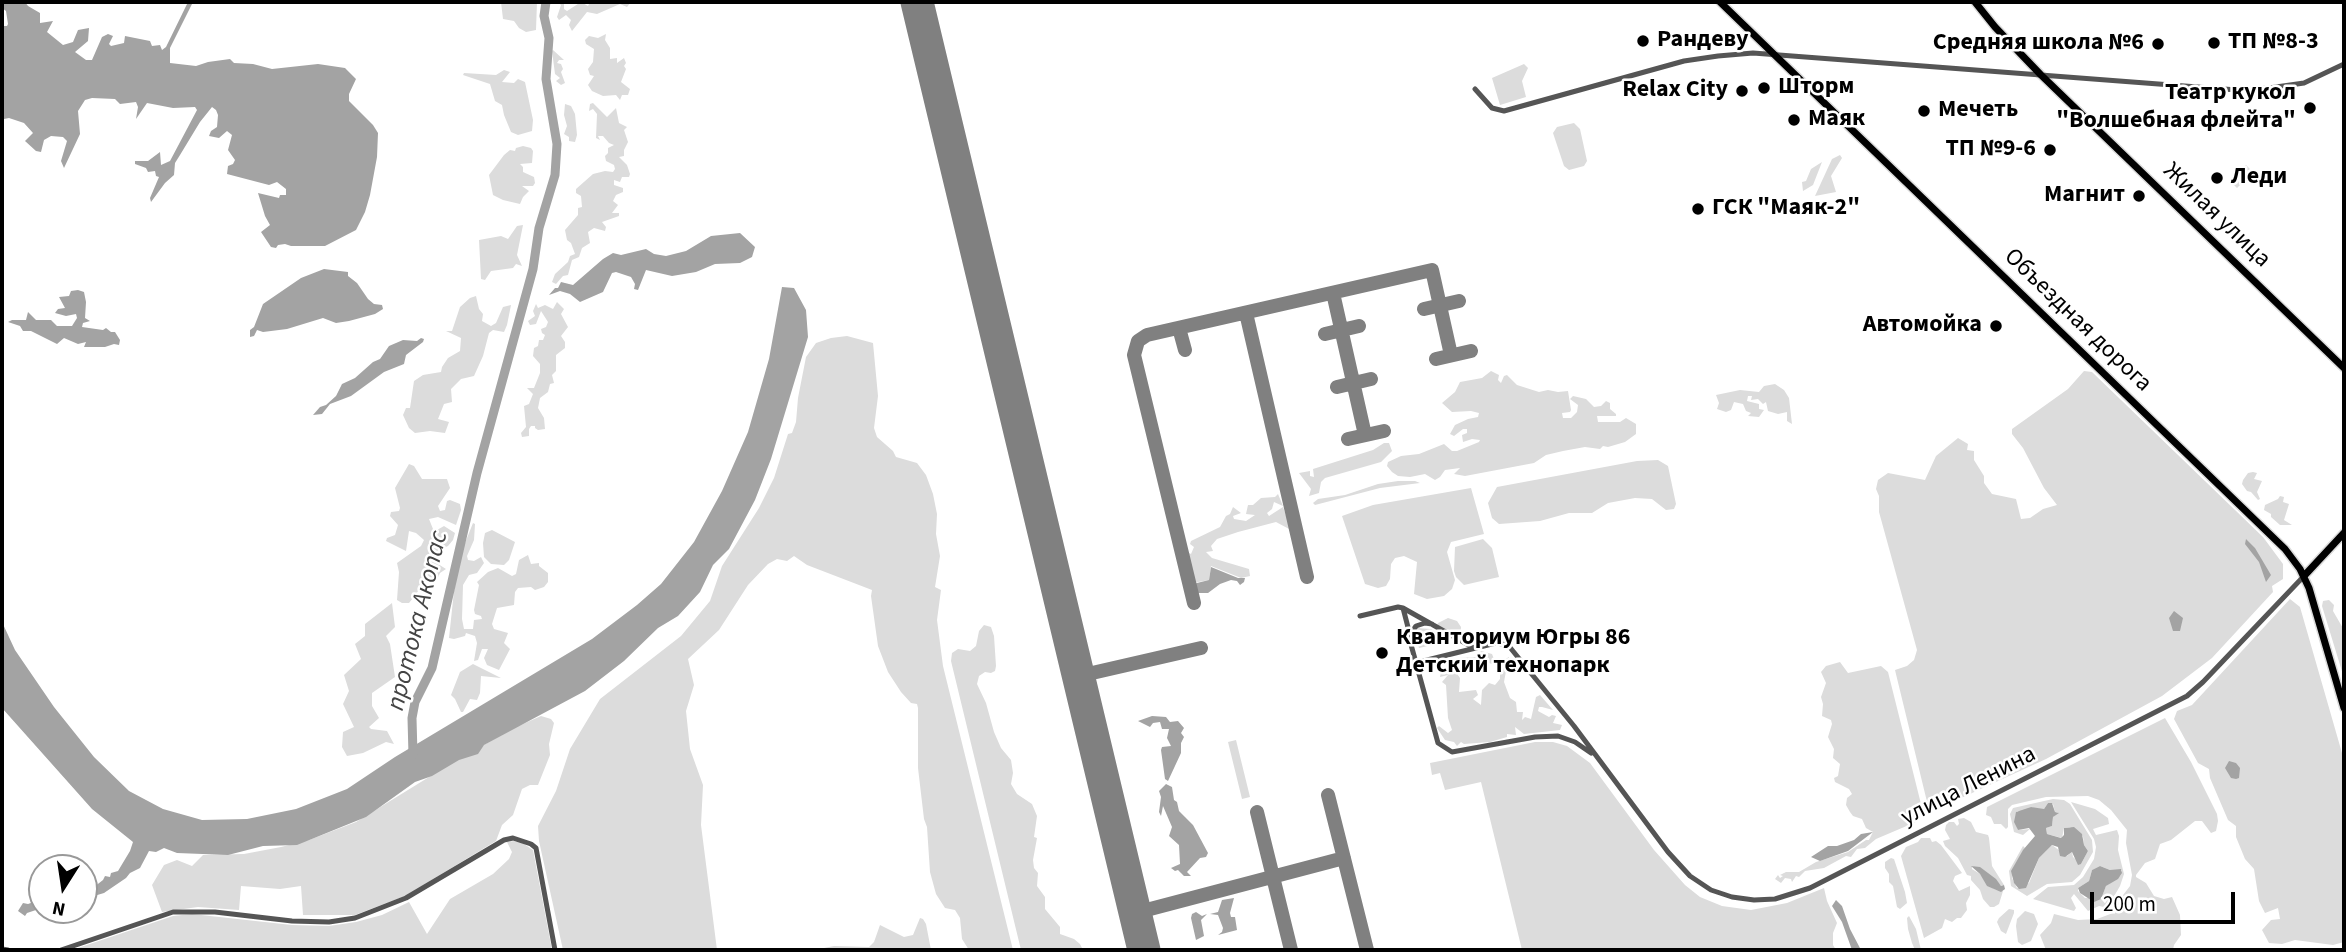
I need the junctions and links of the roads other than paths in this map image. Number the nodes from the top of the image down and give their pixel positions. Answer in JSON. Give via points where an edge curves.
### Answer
{"nodes":[{"id":1,"x":1720,"y":2,"type":"edge"},
{"id":2,"x":1975,"y":2,"type":"edge"},
{"id":3,"x":1774,"y":55,"type":"junction"},
{"id":4,"x":2344,"y":64,"type":"edge"},
{"id":5,"x":2041,"y":75,"type":"junction"},
{"id":6,"x":1475,"y":89,"type":"dead end"},
{"id":7,"x":2344,"y":368,"type":"edge"},
{"id":8,"x":2344,"y":533,"type":"edge"},
{"id":9,"x":2304,"y":576,"type":"junction"},
{"id":10,"x":1403,"y":608,"type":"junction"},
{"id":11,"x":1360,"y":616,"type":"dead end"},
{"id":12,"x":1432,"y":624,"type":"junction"},
{"id":13,"x":1410,"y":635,"type":"junction"},
{"id":14,"x":1475,"y":648,"type":"junction"},
{"id":15,"x":1415,"y":663,"type":"junction"},
{"id":16,"x":2344,"y":708,"type":"edge"},
{"id":17,"x":1574,"y":726,"type":"junction"},
{"id":18,"x":1566,"y":738,"type":"junction"},
{"id":19,"x":1599,"y":759,"type":"junction"},
{"id":20,"x":2,"y":948,"type":"edge"},
{"id":21,"x":8,"y":950,"type":"edge"},
{"id":22,"x":61,"y":950,"type":"edge"},
{"id":23,"x":555,"y":950,"type":"edge"}],
"edges":[{"from":1,"to":3,"type":"main road","name":"Объездная дорога"},
{"from":2,"to":5,"type":"main road","name":"Жилая улица"},
{"from":3,"to":5,"type":"street"},
{"from":3,"to":6,"type":"street","via":[[1685,61],[1504,111],[1492,108]]},
{"from":3,"to":9,"type":"main road","name":"Объездная дорога","via":[[2274,537]]},
{"from":4,"to":5,"type":"street","via":[[2304,83],[2237,90]]},
{"from":5,"to":7,"type":"main road","name":"Жилая улица"},
{"from":8,"to":9,"type":"main road","name":"улица Ленина"},
{"from":9,"to":16,"type":"main road","name":"Объездная дорога"},
{"from":9,"to":19,"type":"street","name":"улица Ленина","via":[[2187,696],[1786,897],[1742,899],[1701,884],[1668,852]]},
{"from":10,"to":11,"type":"street"},
{"from":10,"to":12,"type":"street"},
{"from":10,"to":13,"type":"street"},
{"from":12,"to":13,"type":"street","via":[[1420,623]]},
{"from":12,"to":14,"type":"street"},
{"from":13,"to":15,"type":"street"},
{"from":14,"to":15,"type":"street","name":"улица Ленина"},
{"from":14,"to":17,"type":"street","name":"улица Ленина","via":[[1496,643],[1512,649]]},
{"from":15,"to":18,"type":"street","via":[[1436,740],[1448,751],[1535,737]]},
{"from":17,"to":18,"type":"street"},
{"from":17,"to":19,"type":"street","name":"улица Ленина"},
{"from":18,"to":19,"type":"street"},
{"from":20,"to":21,"type":"street"},
{"from":22,"to":23,"type":"street","via":[[173,912],[292,921],[355,918],[406,898],[504,839],[513,838],[536,848]]}]}
